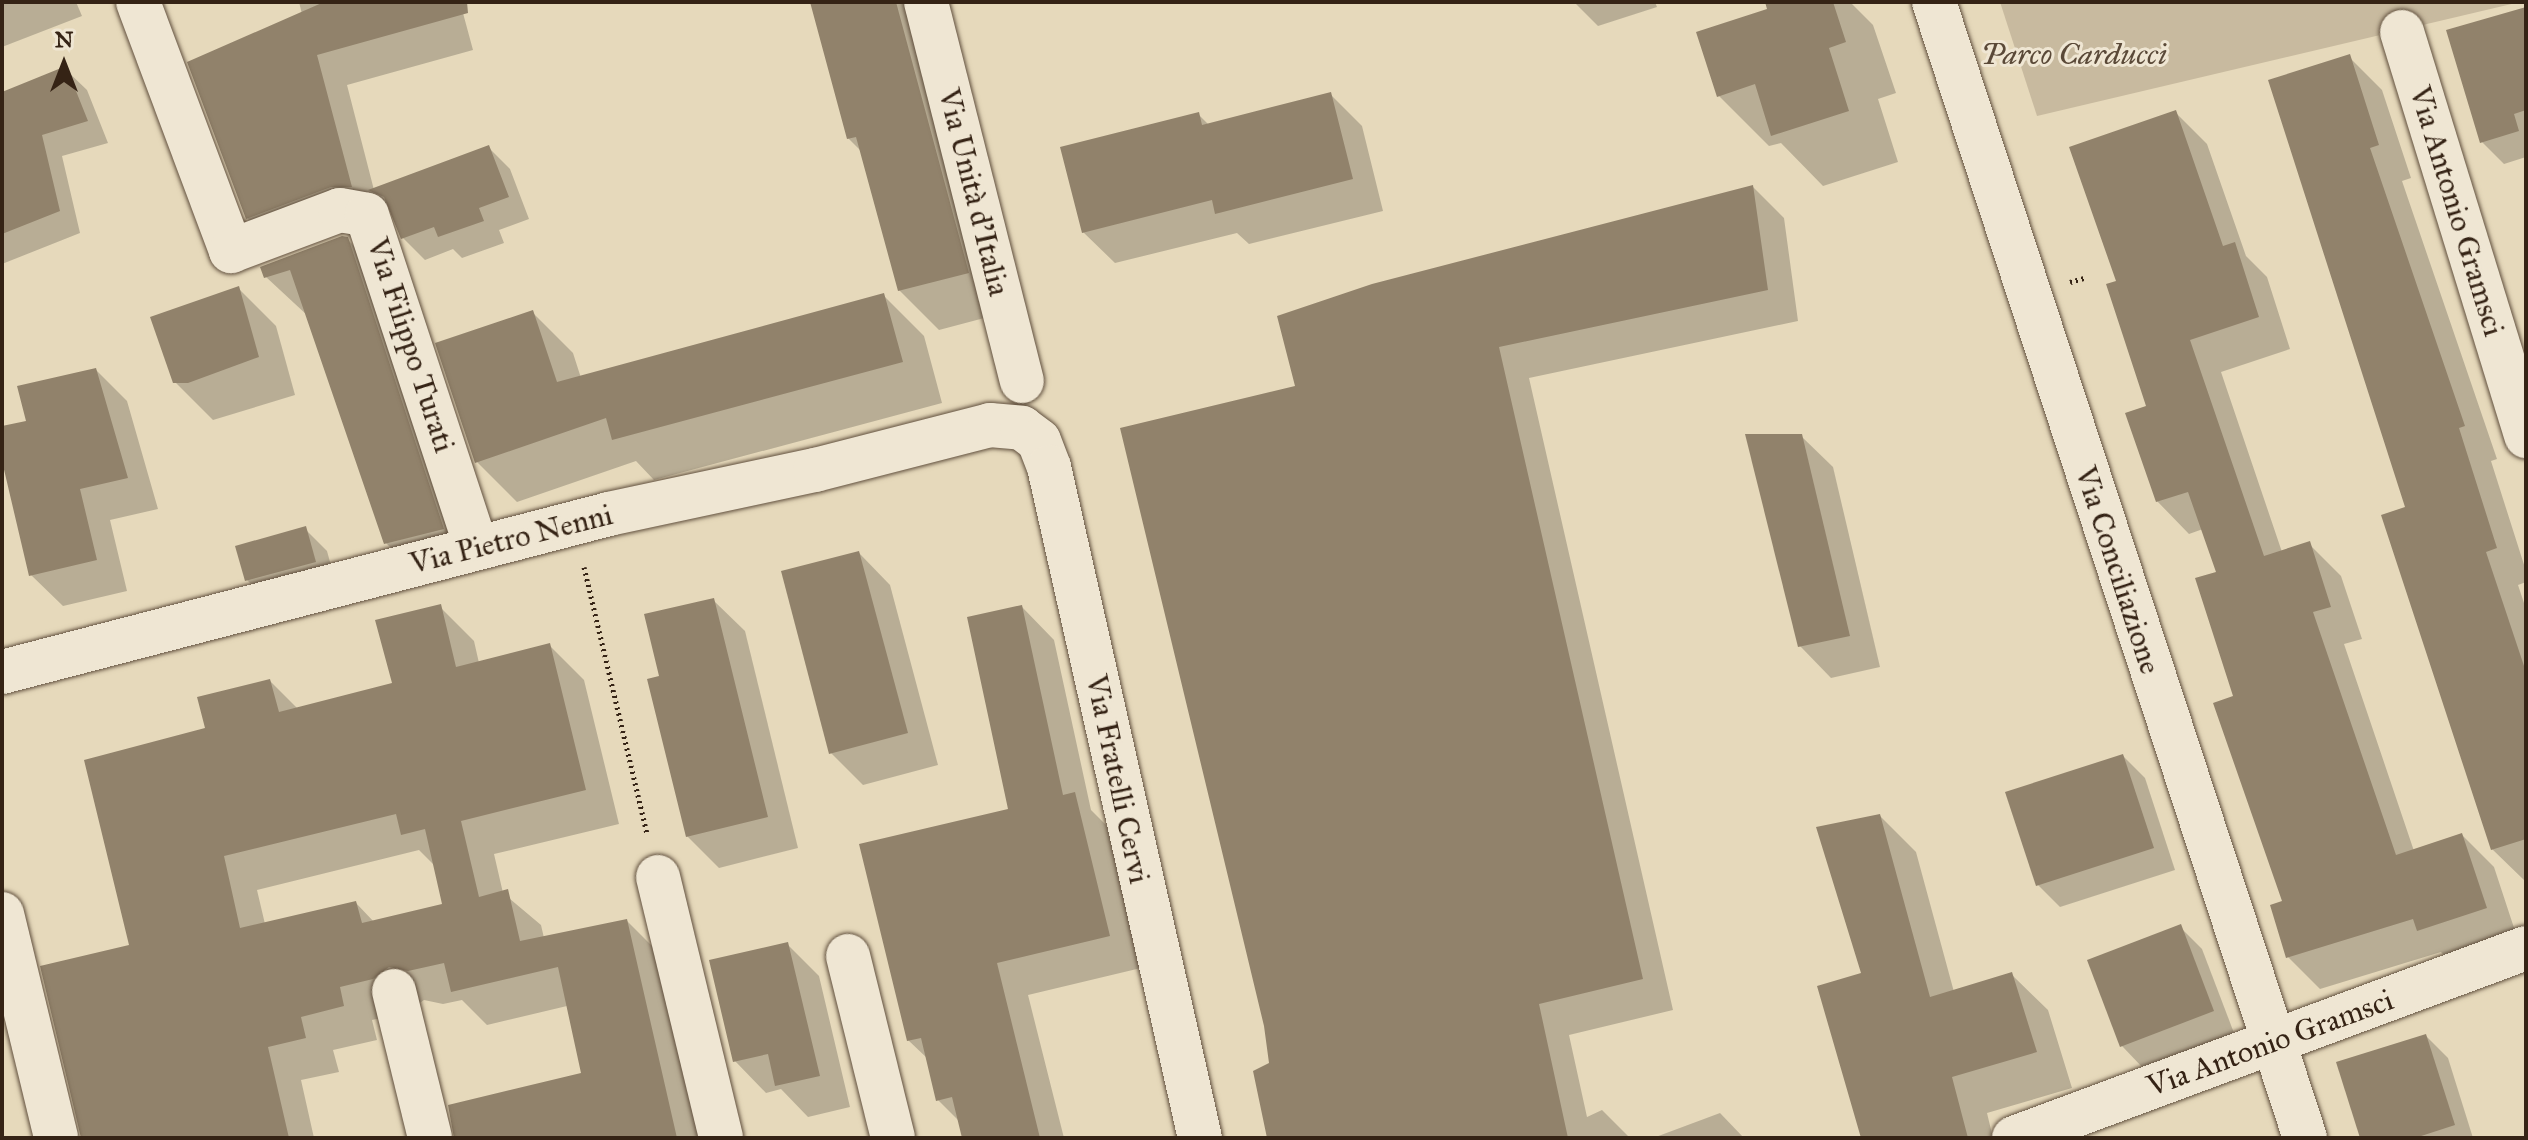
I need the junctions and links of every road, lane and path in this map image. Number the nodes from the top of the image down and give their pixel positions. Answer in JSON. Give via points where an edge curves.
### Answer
{"nodes":[{"id":1,"x":138,"y":2,"type":"edge"},
{"id":2,"x":926,"y":2,"type":"edge"},
{"id":3,"x":1934,"y":2,"type":"edge"},
{"id":4,"x":2402,"y":32,"type":"dead end"},
{"id":5,"x":1022,"y":381,"type":"dead end"},
{"id":6,"x":1022,"y":428,"type":"joint"},
{"id":7,"x":2526,"y":436,"type":"edge"},
{"id":8,"x":573,"y":523,"type":"junction"},
{"id":9,"x":476,"y":546,"type":"junction"},
{"id":10,"x":2,"y":672,"type":"edge"},
{"id":11,"x":658,"y":877,"type":"joint"},
{"id":12,"x":2,"y":914,"type":"edge"},
{"id":13,"x":2526,"y":948,"type":"edge"},
{"id":14,"x":848,"y":956,"type":"dead end"},
{"id":15,"x":394,"y":991,"type":"dead end"},
{"id":16,"x":2271,"y":1043,"type":"junction"},
{"id":17,"x":56,"y":1138,"type":"edge"},
{"id":18,"x":430,"y":1138,"type":"edge"},
{"id":19,"x":721,"y":1138,"type":"edge"},
{"id":20,"x":893,"y":1138,"type":"edge"},
{"id":21,"x":1200,"y":1138,"type":"edge"},
{"id":22,"x":2014,"y":1138,"type":"edge"},
{"id":23,"x":2305,"y":1138,"type":"edge"}],
"edges":[{"from":1,"to":9,"type":"street","name":"Via Filippo Turati","via":[[231,251],[340,210],[367,215]]},
{"from":2,"to":5,"type":"street","name":"Via Unità d'Italia"},
{"from":3,"to":16,"type":"street","name":"Via Conciliazione"},
{"from":4,"to":7,"type":"street","name":"Via Antonio Gramsci"},
{"from":6,"to":8,"type":"street","name":"Via Pietro Nenni","via":[[990,425]]},
{"from":6,"to":21,"type":"street","name":"Via Fratelli Cervi","via":[[1046,456]]},
{"from":8,"to":9,"type":"street","name":"Via Pietro Nenni"},
{"from":8,"to":11,"type":"path"},
{"from":9,"to":10,"type":"street","name":"Via Pietro Nenni"},
{"from":11,"to":19,"type":"street"},
{"from":12,"to":17,"type":"street"},
{"from":13,"to":16,"type":"street","name":"Via Antonio Gramsci"},
{"from":14,"to":20,"type":"street"},
{"from":15,"to":18,"type":"street"},
{"from":16,"to":22,"type":"street","name":"Via Antonio Gramsci"},
{"from":16,"to":23,"type":"street","name":"Via Conciliazione"}]}
